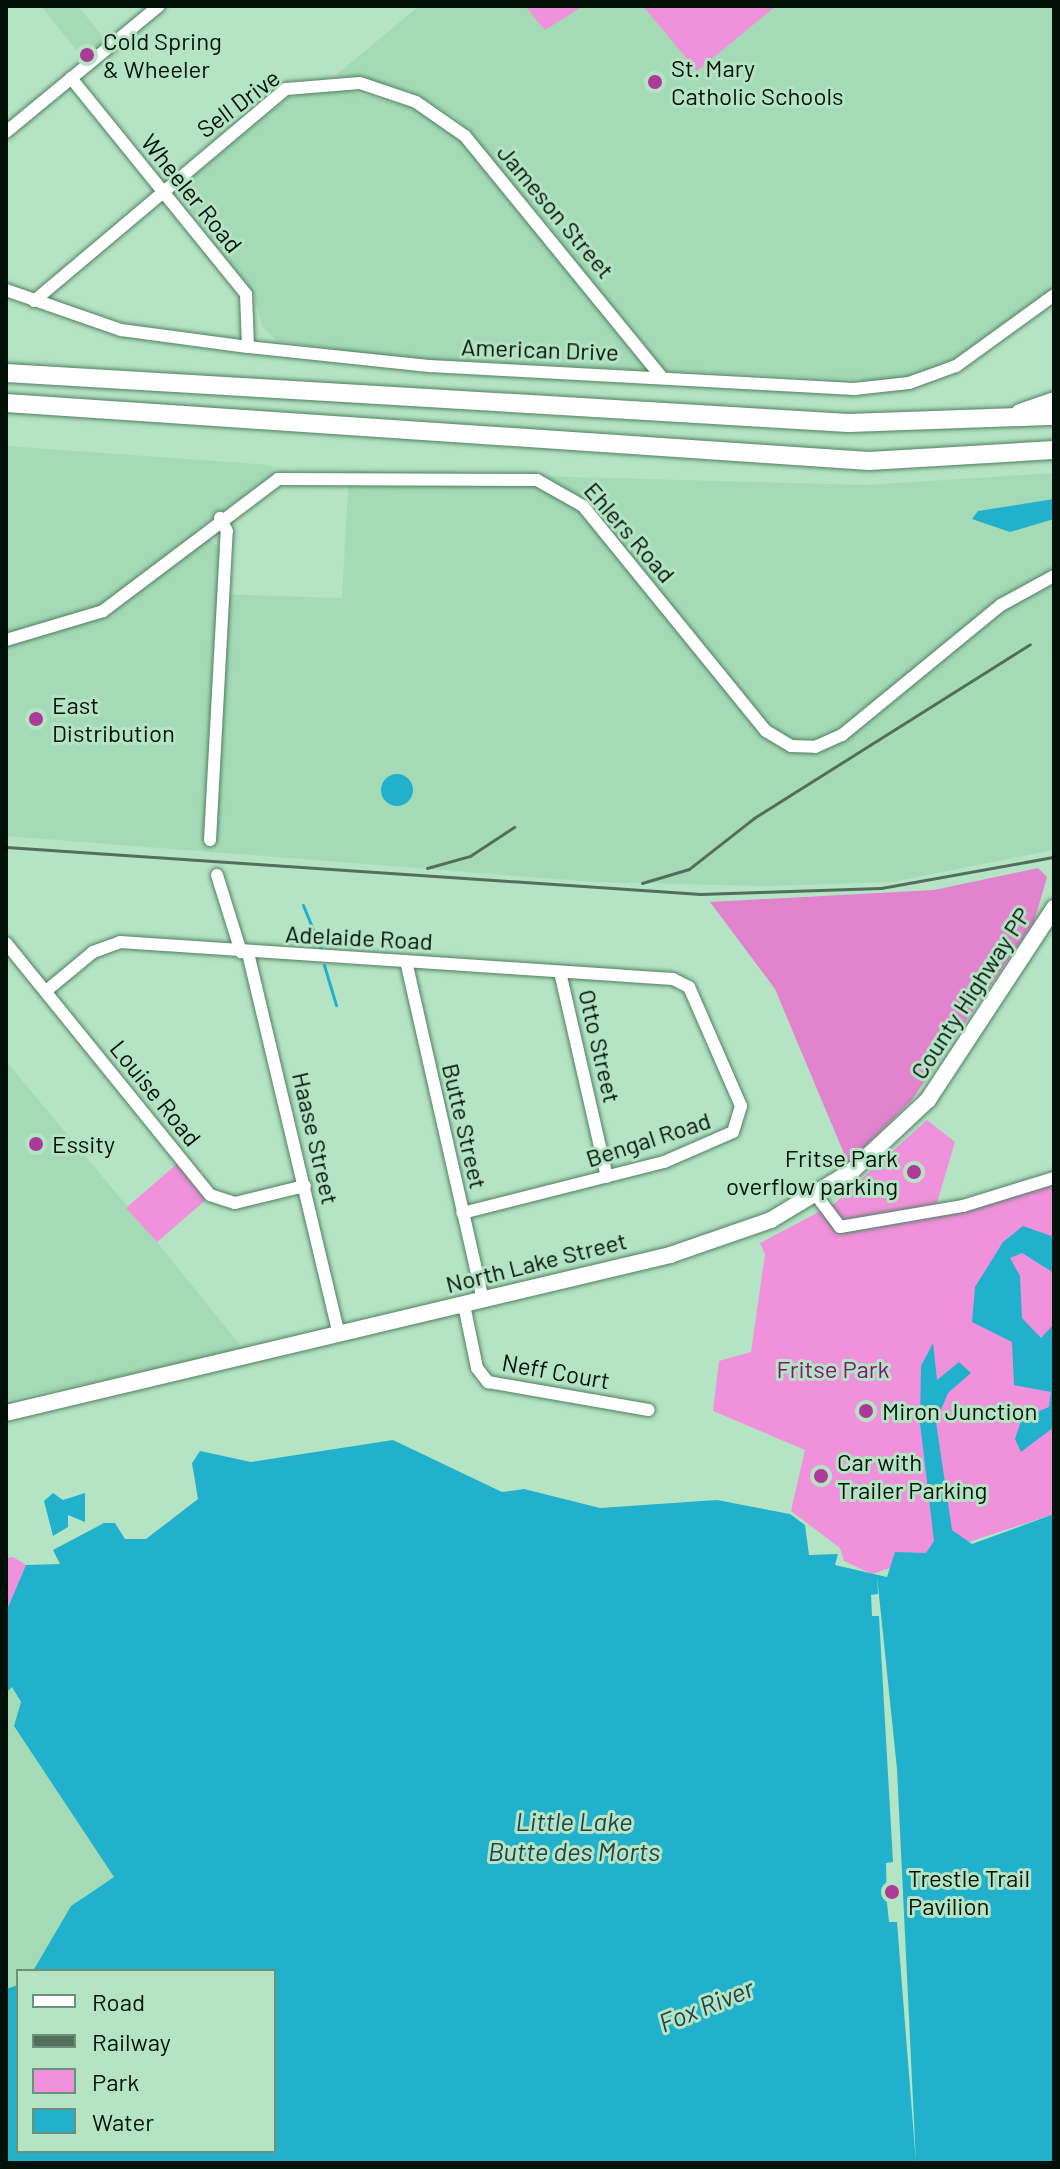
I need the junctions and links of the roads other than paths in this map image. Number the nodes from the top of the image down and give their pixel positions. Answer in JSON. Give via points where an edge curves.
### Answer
{"nodes":[{"id":1,"x":159,"y":6,"type":"edge"},
{"id":2,"x":71,"y":78,"type":"junction"},
{"id":3,"x":399,"y":94,"type":"joint"},
{"id":4,"x":6,"y":132,"type":"edge"},
{"id":5,"x":162,"y":190,"type":"junction"},
{"id":6,"x":6,"y":290,"type":"edge"},
{"id":7,"x":1054,"y":295,"type":"edge"},
{"id":8,"x":34,"y":301,"type":"junction"},
{"id":9,"x":248,"y":347,"type":"junction"},
{"id":10,"x":6,"y":373,"type":"edge"},
{"id":11,"x":661,"y":376,"type":"junction"},
{"id":12,"x":1054,"y":401,"type":"edge"},
{"id":13,"x":6,"y":403,"type":"edge"},
{"id":14,"x":1020,"y":413,"type":"junction"},
{"id":15,"x":1054,"y":416,"type":"edge"},
{"id":16,"x":1054,"y":450,"type":"edge"},
{"id":17,"x":220,"y":518,"type":"junction"},
{"id":18,"x":1054,"y":576,"type":"edge"},
{"id":19,"x":6,"y":640,"type":"edge"},
{"id":20,"x":210,"y":840,"type":"dead end"},
{"id":21,"x":217,"y":875,"type":"dead end"},
{"id":22,"x":1054,"y":908,"type":"edge"},
{"id":23,"x":6,"y":943,"type":"edge"},
{"id":24,"x":244,"y":952,"type":"junction"},
{"id":25,"x":406,"y":961,"type":"junction"},
{"id":26,"x":560,"y":972,"type":"junction"},
{"id":27,"x":685,"y":983,"type":"joint"},
{"id":28,"x":46,"y":991,"type":"junction"},
{"id":29,"x":607,"y":1177,"type":"junction"},
{"id":30,"x":1054,"y":1178,"type":"edge"},
{"id":31,"x":305,"y":1186,"type":"junction"},
{"id":32,"x":816,"y":1195,"type":"junction"},
{"id":33,"x":462,"y":1213,"type":"junction"},
{"id":34,"x":483,"y":1300,"type":"junction"},
{"id":35,"x":464,"y":1305,"type":"junction"},
{"id":36,"x":339,"y":1334,"type":"junction"},
{"id":37,"x":649,"y":1410,"type":"dead end"},
{"id":38,"x":6,"y":1413,"type":"edge"}],
"edges":[{"from":1,"to":2,"type":"street"},
{"from":2,"to":4,"type":"street"},
{"from":2,"to":5,"type":"street","name":"Wheeler Road"},
{"from":3,"to":5,"type":"street","name":"Sell Drive","via":[[360,83],[299,84]]},
{"from":3,"to":11,"type":"street","name":"Jameson Street","via":[[465,136]]},
{"from":5,"to":8,"type":"street","name":"Sell Drive"},
{"from":5,"to":9,"type":"street","name":"Wheeler Road","via":[[246,294]]},
{"from":6,"to":8,"type":"street","name":"American Drive"},
{"from":7,"to":11,"type":"street","name":"American Drive","via":[[969,360],[895,386]]},
{"from":8,"to":9,"type":"street","name":"American Drive","via":[[121,330]]},
{"from":9,"to":11,"type":"street","name":"American Drive","via":[[430,366]]},
{"from":10,"to":14,"type":"highway","via":[[849,423]]},
{"from":12,"to":14,"type":"highway"},
{"from":13,"to":16,"type":"highway","via":[[869,461]]},
{"from":14,"to":15,"type":"highway"},
{"from":17,"to":18,"type":"street","name":"Ehlers Road","via":[[265,485],[292,476],[559,486],[766,731],[803,748],[837,739],[1001,605]]},
{"from":17,"to":19,"type":"street","name":"Ehlers Road","via":[[103,611]]},
{"from":17,"to":20,"type":"street","via":[[227,531]]},
{"from":21,"to":24,"type":"street","name":"Haase Street"},
{"from":22,"to":32,"type":"main road","name":"County Highway PP","via":[[941,1085],[888,1141]]},
{"from":23,"to":28,"type":"street","name":"Louise Road"},
{"from":24,"to":25,"type":"street","name":"Adelaide Road"},
{"from":24,"to":28,"type":"street","name":"Adelaide Road","via":[[111,943]]},
{"from":24,"to":31,"type":"street","name":"Haase Street"},
{"from":25,"to":26,"type":"street","name":"Adelaide Road"},
{"from":25,"to":33,"type":"street","name":"Butte Street"},
{"from":26,"to":27,"type":"street","name":"Adelaide Road"},
{"from":26,"to":29,"type":"street","name":"Otto Street"},
{"from":27,"to":29,"type":"street","name":"Bengal Road","via":[[739,1100],[739,1121],[722,1139]]},
{"from":28,"to":31,"type":"street","name":"Louise Road","via":[[210,1195],[235,1203]]},
{"from":29,"to":33,"type":"street","name":"Bengal Road"},
{"from":30,"to":32,"type":"street","via":[[963,1206],[840,1227]]},
{"from":31,"to":36,"type":"street","name":"Haase Street"},
{"from":32,"to":34,"type":"main road","name":"North Lake Street","via":[[716,1242]]},
{"from":33,"to":34,"type":"street","name":"Butte Street"},
{"from":34,"to":35,"type":"main road","name":"North Lake Street"},
{"from":35,"to":36,"type":"main road","name":"North Lake Street"},
{"from":35,"to":37,"type":"street","name":"Neff Court","via":[[477,1368],[488,1382]]},
{"from":36,"to":38,"type":"main road","name":"North Lake Street"}]}
